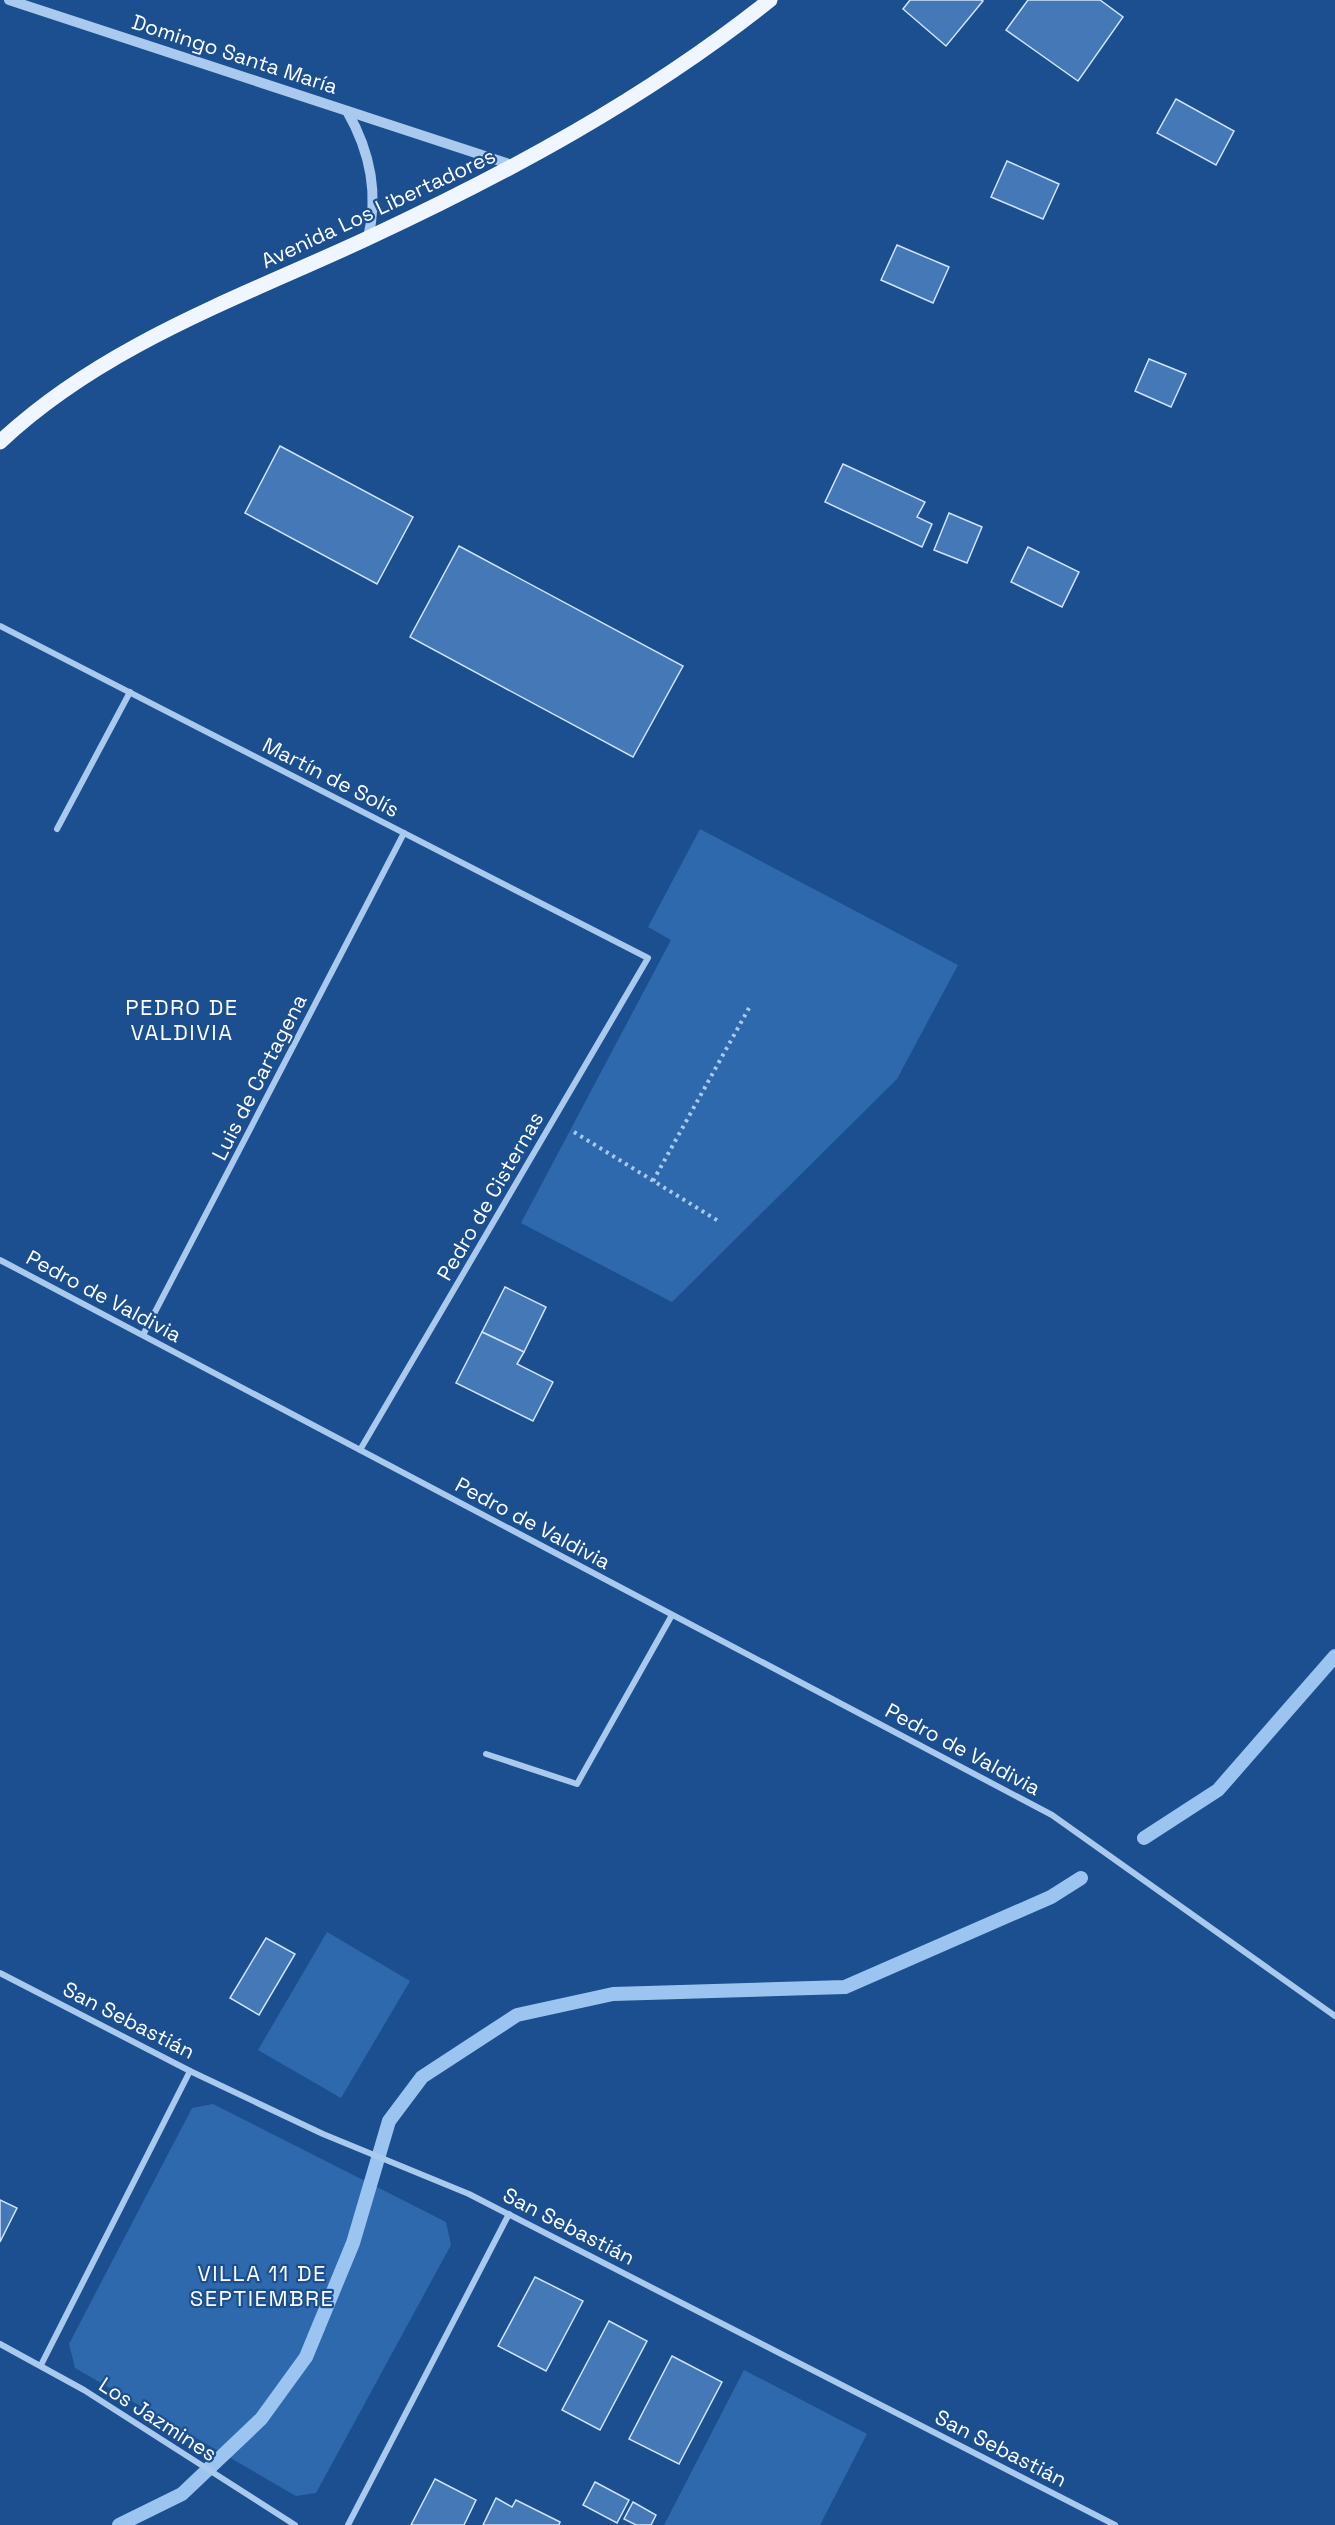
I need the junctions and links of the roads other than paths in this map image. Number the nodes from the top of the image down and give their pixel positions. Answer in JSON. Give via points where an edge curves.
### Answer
{"nodes":[{"id":1,"x":9,"y":0,"type":"edge"},
{"id":2,"x":770,"y":0,"type":"edge"},
{"id":3,"x":347,"y":111,"type":"junction"},
{"id":4,"x":515,"y":166,"type":"junction"},
{"id":5,"x":368,"y":238,"type":"junction"},
{"id":6,"x":0,"y":442,"type":"edge"},
{"id":7,"x":0,"y":626,"type":"edge"},
{"id":8,"x":130,"y":692,"type":"junction"},
{"id":9,"x":57,"y":830,"type":"dead end"},
{"id":10,"x":404,"y":833,"type":"junction"},
{"id":11,"x":648,"y":958,"type":"joint"},
{"id":12,"x":0,"y":1260,"type":"edge"},
{"id":13,"x":143,"y":1335,"type":"junction"},
{"id":14,"x":360,"y":1450,"type":"junction"},
{"id":15,"x":672,"y":1615,"type":"junction"},
{"id":16,"x":486,"y":1754,"type":"dead end"},
{"id":17,"x":0,"y":1973,"type":"edge"},
{"id":18,"x":1335,"y":2016,"type":"edge"},
{"id":19,"x":190,"y":2070,"type":"junction"},
{"id":20,"x":509,"y":2214,"type":"junction"},
{"id":21,"x":0,"y":2344,"type":"edge"},
{"id":22,"x":41,"y":2365,"type":"junction"},
{"id":23,"x":295,"y":2525,"type":"edge"},
{"id":24,"x":348,"y":2525,"type":"edge"},
{"id":25,"x":1114,"y":2525,"type":"edge"}],
"edges":[{"from":1,"to":3,"type":"street","name":"Domingo Santa María"},
{"from":2,"to":4,"type":"main road","name":"Avenida Los Libertadores","via":[[676,69]]},
{"from":3,"to":4,"type":"street","name":"Domingo Santa María"},
{"from":3,"to":5,"type":"street","name":"Domingo Santa María","via":[[371,172],[373,217]]},
{"from":4,"to":5,"type":"main road","name":"Avenida Los Libertadores"},
{"from":5,"to":6,"type":"main road","name":"Avenida Los Libertadores","via":[[127,350],[73,382]]},
{"from":7,"to":8,"type":"street","name":"Martín de Solís"},
{"from":8,"to":9,"type":"street"},
{"from":8,"to":10,"type":"street","name":"Martín de Solís"},
{"from":10,"to":11,"type":"street","name":"Martín de Solís"},
{"from":10,"to":13,"type":"street","name":"Luis de Cartagena"},
{"from":11,"to":14,"type":"street","name":"Pedro de Cisternas"},
{"from":12,"to":13,"type":"street","name":"Pedro de Valdivia"},
{"from":13,"to":14,"type":"street","name":"Pedro de Valdivia"},
{"from":14,"to":15,"type":"street","name":"Pedro de Valdivia"},
{"from":15,"to":16,"type":"street","via":[[578,1784]]},
{"from":15,"to":18,"type":"street","name":"Pedro de Valdivia","via":[[1052,1815]]},
{"from":17,"to":19,"type":"street","name":"San Sebastián"},
{"from":19,"to":20,"type":"street","name":"San Sebastián","via":[[363,2152]]},
{"from":19,"to":22,"type":"street"},
{"from":20,"to":24,"type":"street"},
{"from":20,"to":25,"type":"street","name":"San Sebastián"},
{"from":21,"to":22,"type":"street","name":"Los Jazmines"},
{"from":22,"to":23,"type":"street","name":"Los Jazmines"}]}
